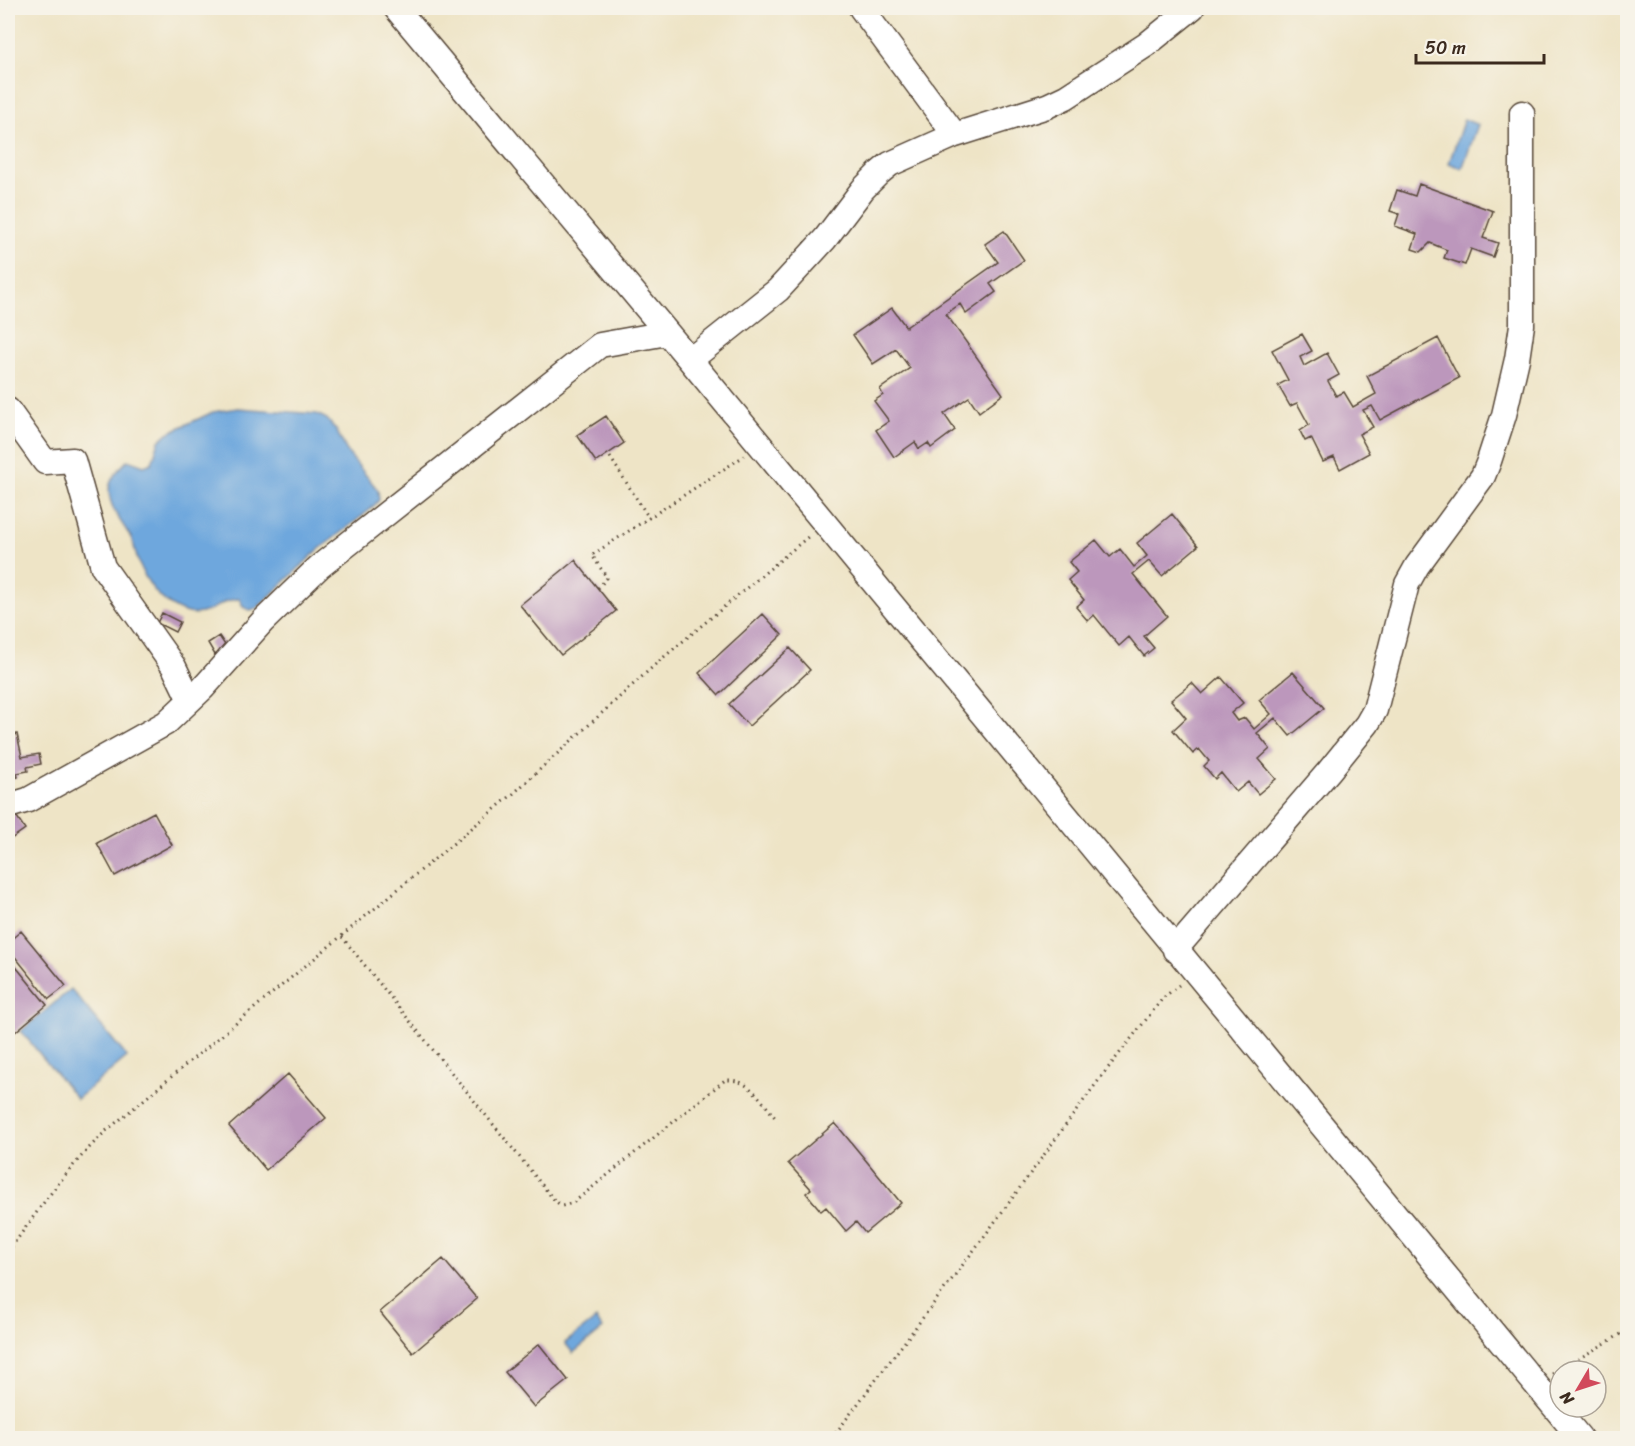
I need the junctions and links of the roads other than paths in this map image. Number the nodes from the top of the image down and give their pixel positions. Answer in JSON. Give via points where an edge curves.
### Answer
{"nodes":[{"id":1,"x":396,"y":8,"type":"edge"},
{"id":2,"x":861,"y":8,"type":"edge"},
{"id":3,"x":1192,"y":8,"type":"edge"},
{"id":4,"x":1522,"y":113,"type":"dead end"},
{"id":5,"x":955,"y":135,"type":"junction"},
{"id":6,"x":667,"y":333,"type":"junction"},
{"id":7,"x":690,"y":360,"type":"junction"},
{"id":8,"x":8,"y":410,"type":"edge"},
{"id":9,"x":190,"y":700,"type":"junction"},
{"id":10,"x":8,"y":806,"type":"edge"},
{"id":11,"x":1175,"y":950,"type":"junction"},
{"id":12,"x":1580,"y":1438,"type":"edge"}],
"edges":[{"from":1,"to":6,"type":"street"},
{"from":2,"to":5,"type":"street"},
{"from":3,"to":5,"type":"street","via":[[1146,45],[1066,98]]},
{"from":4,"to":11,"type":"street","via":[[1522,325],[1504,415],[1483,476],[1407,584],[1375,710],[1367,724]]},
{"from":5,"to":7,"type":"street","via":[[916,151],[879,173],[778,290]]},
{"from":6,"to":7,"type":"street"},
{"from":6,"to":9,"type":"street","via":[[600,345],[319,567]]},
{"from":7,"to":11,"type":"street"},
{"from":8,"to":9,"type":"street","via":[[45,462],[73,460],[103,567],[174,667]]},
{"from":9,"to":10,"type":"street","via":[[166,723],[28,800]]},
{"from":11,"to":12,"type":"street"}]}
